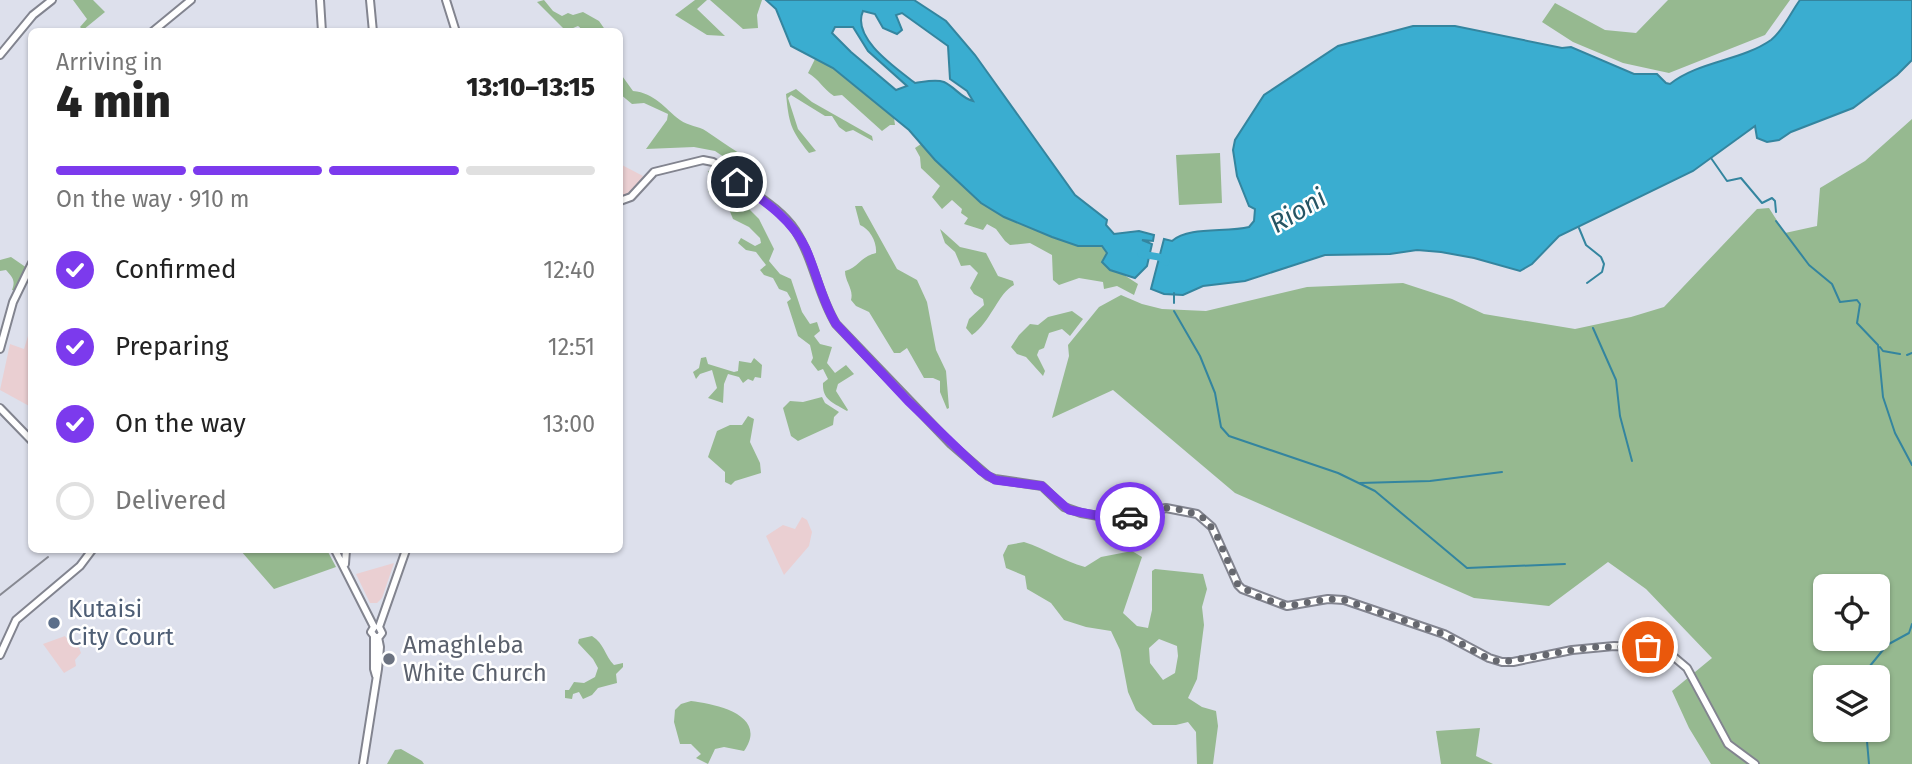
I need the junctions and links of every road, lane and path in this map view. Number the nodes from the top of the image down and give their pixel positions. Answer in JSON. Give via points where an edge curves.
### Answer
{"nodes":[{"id":1,"x":52,"y":0,"type":"edge"},
{"id":2,"x":191,"y":0,"type":"edge"},
{"id":3,"x":320,"y":0,"type":"edge"},
{"id":4,"x":370,"y":0,"type":"edge"},
{"id":5,"x":446,"y":0,"type":"edge"},
{"id":6,"x":157,"y":28,"type":"edge"},
{"id":7,"x":322,"y":28,"type":"edge"},
{"id":8,"x":373,"y":28,"type":"edge"},
{"id":9,"x":455,"y":28,"type":"edge"},
{"id":10,"x":0,"y":55,"type":"edge"},
{"id":11,"x":623,"y":200,"type":"edge"},
{"id":12,"x":28,"y":272,"type":"edge"},
{"id":13,"x":0,"y":349,"type":"edge"},
{"id":14,"x":1,"y":407,"type":"edge"},
{"id":15,"x":28,"y":437,"type":"edge"},
{"id":16,"x":90,"y":553,"type":"edge"},
{"id":17,"x":337,"y":553,"type":"edge"},
{"id":18,"x":346,"y":553,"type":"edge"},
{"id":19,"x":405,"y":553,"type":"edge"},
{"id":20,"x":344,"y":566,"type":"junction"},
{"id":21,"x":376,"y":627,"type":"junction"},
{"id":22,"x":0,"y":654,"type":"edge"},
{"id":23,"x":363,"y":764,"type":"edge"},
{"id":24,"x":1755,"y":764,"type":"edge"}],
"edges":[{"from":1,"to":10,"type":"main road","via":[[33,15]]},
{"from":2,"to":6,"type":"main road"},
{"from":3,"to":7,"type":"main road"},
{"from":4,"to":8,"type":"main road"},
{"from":5,"to":9,"type":"main road"},
{"from":11,"to":24,"type":"main road","via":[[654,172],[703,160],[721,167],[794,230],[836,324],[951,444],[995,480],[1042,486],[1069,510],[1116,519],[1166,508],[1197,514],[1212,527],[1238,585],[1247,592],[1292,606],[1344,600],[1444,634],[1489,659],[1513,662],[1630,645],[1660,649],[1686,668],[1728,744]]},
{"from":12,"to":13,"type":"main road","via":[[8,316]]},
{"from":14,"to":15,"type":"main road"},
{"from":16,"to":22,"type":"main road","via":[[16,620]]},
{"from":17,"to":20,"type":"main road"},
{"from":18,"to":20,"type":"main road"},
{"from":19,"to":21,"type":"main road"},
{"from":20,"to":21,"type":"main road"},
{"from":21,"to":23,"type":"main road","via":[[371,632],[376,637],[374,700]]}]}
